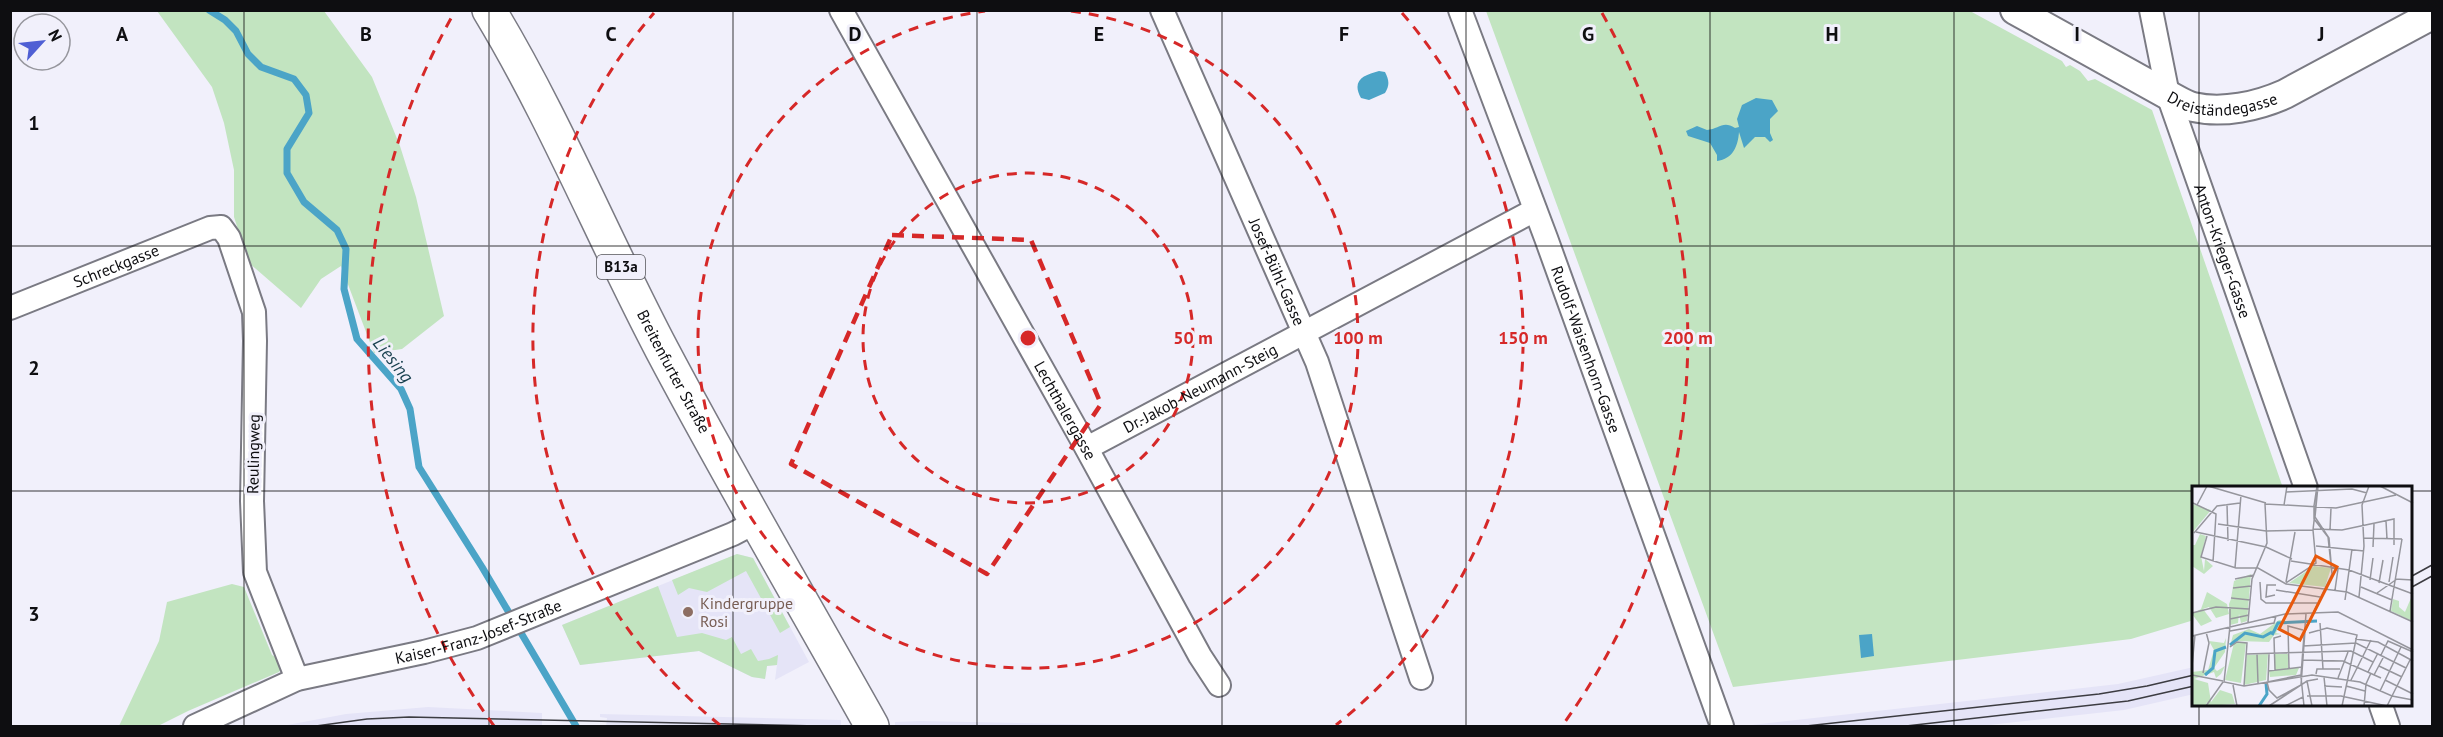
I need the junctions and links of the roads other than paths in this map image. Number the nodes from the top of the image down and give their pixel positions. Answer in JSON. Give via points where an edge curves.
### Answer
{"nodes":[{"id":1,"x":489,"y":10,"type":"edge"},
{"id":2,"x":1162,"y":10,"type":"edge"},
{"id":3,"x":1460,"y":10,"type":"edge"},
{"id":4,"x":2015,"y":10,"type":"edge"},
{"id":5,"x":2151,"y":10,"type":"edge"},
{"id":6,"x":847,"y":13,"type":"edge"},
{"id":7,"x":2433,"y":15,"type":"edge"},
{"id":8,"x":2168,"y":95,"type":"junction"},
{"id":9,"x":1536,"y":210,"type":"junction"},
{"id":10,"x":221,"y":228,"type":"joint"},
{"id":11,"x":10,"y":308,"type":"edge"},
{"id":12,"x":1304,"y":332,"type":"junction"},
{"id":13,"x":1087,"y":448,"type":"junction"},
{"id":14,"x":2305,"y":486,"type":"edge"},
{"id":15,"x":756,"y":522,"type":"junction"},
{"id":16,"x":1421,"y":678,"type":"dead end"},
{"id":17,"x":297,"y":679,"type":"junction"},
{"id":18,"x":1219,"y":685,"type":"dead end"},
{"id":19,"x":2381,"y":707,"type":"edge"},
{"id":20,"x":195,"y":726,"type":"edge"},
{"id":21,"x":872,"y":726,"type":"edge"},
{"id":22,"x":1722,"y":726,"type":"edge"},
{"id":23,"x":2388,"y":726,"type":"edge"}],
"edges":[{"from":1,"to":15,"type":"main road","name":"Breitenfurter Straße","number":"B13a","via":[[545,110],[661,349]]},
{"from":2,"to":12,"type":"street","name":"Josef-Bühl-Gasse"},
{"from":3,"to":9,"type":"street","name":"Rudolf-Waisenhorn-Gasse"},
{"from":4,"to":8,"type":"street","name":"Dreiständegasse"},
{"from":5,"to":8,"type":"street","name":"Anton-Krieger-Gasse"},
{"from":6,"to":13,"type":"street","name":"Lechthalergasse"},
{"from":7,"to":8,"type":"street","name":"Dreiständegasse","via":[[2262,104],[2224,109],[2193,107]]},
{"from":8,"to":14,"type":"street","name":"Anton-Krieger-Gasse"},
{"from":9,"to":12,"type":"street","name":"Dr.-Jakob-Neumann-Steig"},
{"from":9,"to":22,"type":"street","name":"Rudolf-Waisenhorn-Gasse"},
{"from":10,"to":11,"type":"street","name":"Schreckgasse","via":[[210,228]]},
{"from":10,"to":17,"type":"street","name":"Reulingweg","via":[[229,238],[254,312],[255,572]]},
{"from":12,"to":13,"type":"street","name":"Dr.-Jakob-Neumann-Steig"},
{"from":12,"to":16,"type":"street","name":"Josef-Bühl-Gasse"},
{"from":13,"to":18,"type":"street","name":"Lechthalergasse"},
{"from":15,"to":17,"type":"street","name":"Kaiser-Franz-Josef-Straße","via":[[477,638]]},
{"from":15,"to":21,"type":"main road","name":"Breitenfurter Straße","number":"B13a"},
{"from":17,"to":20,"type":"street","name":"Kaiser-Franz-Josef-Straße"},
{"from":19,"to":23,"type":"street"}]}
